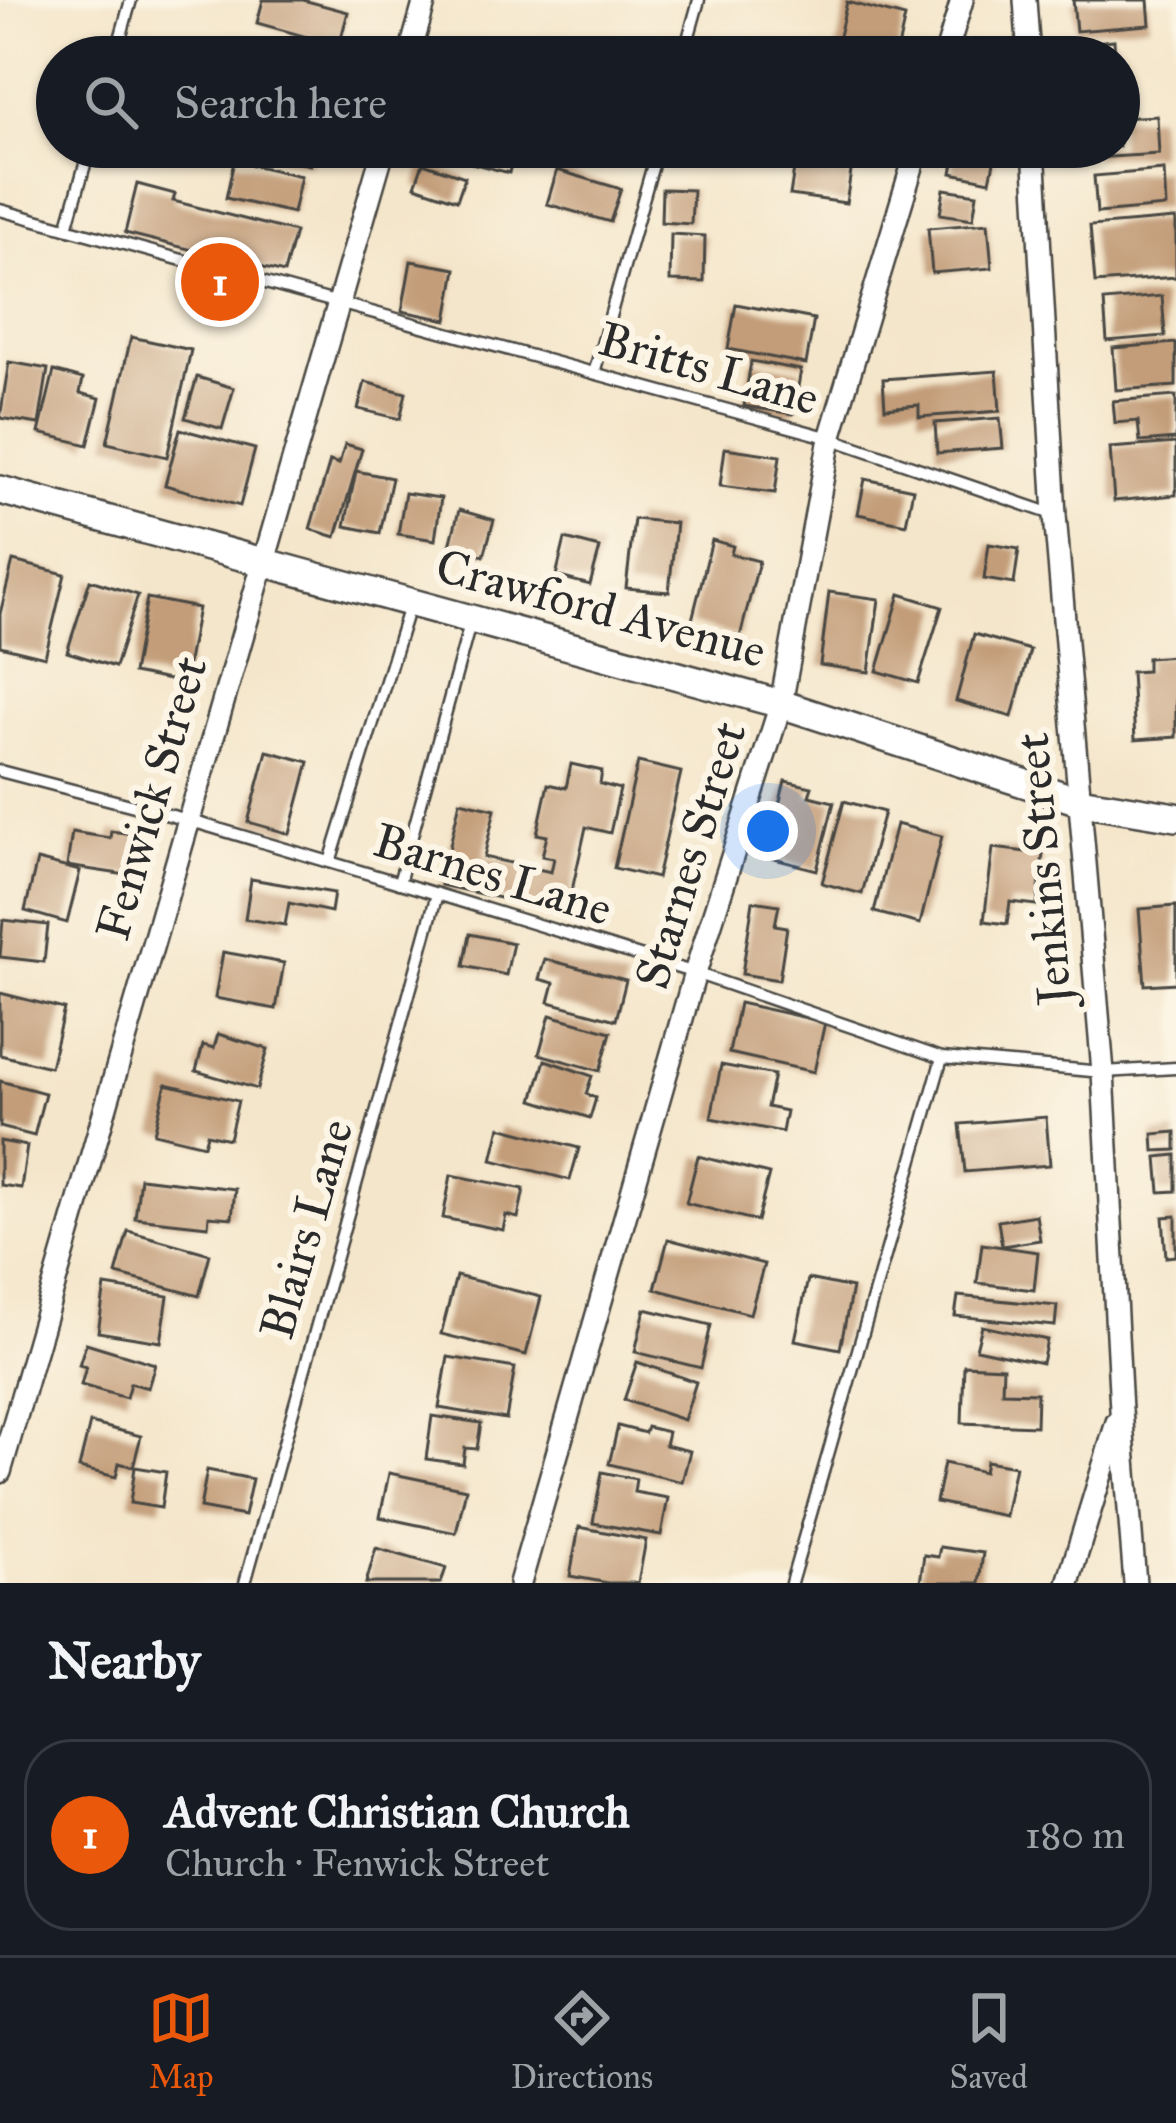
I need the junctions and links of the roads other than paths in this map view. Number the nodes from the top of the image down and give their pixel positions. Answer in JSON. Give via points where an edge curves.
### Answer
{"nodes":[{"id":1,"x":131,"y":0,"type":"edge"},
{"id":2,"x":425,"y":0,"type":"edge"},
{"id":3,"x":699,"y":0,"type":"edge"},
{"id":4,"x":962,"y":0,"type":"edge"},
{"id":5,"x":1025,"y":0,"type":"edge"},
{"id":6,"x":121,"y":36,"type":"edge"},
{"id":7,"x":415,"y":36,"type":"edge"},
{"id":8,"x":689,"y":36,"type":"edge"},
{"id":9,"x":951,"y":36,"type":"edge"},
{"id":10,"x":1028,"y":36,"type":"edge"},
{"id":11,"x":84,"y":168,"type":"edge"},
{"id":12,"x":378,"y":168,"type":"edge"},
{"id":13,"x":652,"y":168,"type":"edge"},
{"id":14,"x":912,"y":168,"type":"edge"},
{"id":15,"x":1035,"y":168,"type":"edge"},
{"id":16,"x":0,"y":210,"type":"edge"},
{"id":17,"x":67,"y":228,"type":"junction"},
{"id":18,"x":340,"y":302,"type":"junction"},
{"id":19,"x":594,"y":373,"type":"junction"},
{"id":20,"x":830,"y":438,"type":"junction"},
{"id":21,"x":0,"y":490,"type":"edge"},
{"id":22,"x":1055,"y":515,"type":"junction"},
{"id":23,"x":262,"y":563,"type":"junction"},
{"id":24,"x":410,"y":603,"type":"junction"},
{"id":25,"x":471,"y":620,"type":"junction"},
{"id":26,"x":781,"y":704,"type":"junction"},
{"id":27,"x":0,"y":771,"type":"edge"},
{"id":28,"x":1079,"y":801,"type":"junction"},
{"id":29,"x":1176,"y":817,"type":"edge"},
{"id":30,"x":188,"y":820,"type":"junction"},
{"id":31,"x":331,"y":862,"type":"junction"},
{"id":32,"x":399,"y":883,"type":"junction"},
{"id":33,"x":437,"y":894,"type":"junction"},
{"id":34,"x":695,"y":973,"type":"junction"},
{"id":35,"x":942,"y":1058,"type":"junction"},
{"id":36,"x":1176,"y":1068,"type":"edge"},
{"id":37,"x":1103,"y":1072,"type":"junction"},
{"id":38,"x":1121,"y":1410,"type":"junction"},
{"id":39,"x":0,"y":1472,"type":"edge"},
{"id":40,"x":245,"y":1583,"type":"edge"},
{"id":41,"x":520,"y":1583,"type":"edge"},
{"id":42,"x":791,"y":1583,"type":"edge"},
{"id":43,"x":1068,"y":1583,"type":"edge"},
{"id":44,"x":1135,"y":1583,"type":"edge"}],
"edges":[{"from":1,"to":6,"type":"lane"},
{"from":2,"to":7,"type":"street"},
{"from":3,"to":8,"type":"lane"},
{"from":4,"to":9,"type":"street"},
{"from":5,"to":10,"type":"street"},
{"from":11,"to":17,"type":"lane"},
{"from":12,"to":18,"type":"street","name":"Fenwick Street"},
{"from":13,"to":19,"type":"lane"},
{"from":14,"to":20,"type":"street","name":"Starnes Street"},
{"from":15,"to":22,"type":"street","name":"Jenkins Street"},
{"from":16,"to":17,"type":"lane"},
{"from":17,"to":18,"type":"lane"},
{"from":18,"to":19,"type":"lane","name":"Britts Lane"},
{"from":18,"to":23,"type":"street","name":"Fenwick Street"},
{"from":19,"to":20,"type":"lane","name":"Britts Lane"},
{"from":20,"to":22,"type":"lane","name":"Britts Lane"},
{"from":20,"to":26,"type":"street","name":"Starnes Street"},
{"from":21,"to":23,"type":"street","name":"Crawford Avenue"},
{"from":22,"to":28,"type":"street","name":"Jenkins Street"},
{"from":23,"to":24,"type":"street","name":"Crawford Avenue"},
{"from":23,"to":30,"type":"street","name":"Fenwick Street"},
{"from":24,"to":25,"type":"street","name":"Crawford Avenue"},
{"from":24,"to":31,"type":"lane"},
{"from":25,"to":26,"type":"street","name":"Crawford Avenue"},
{"from":25,"to":32,"type":"lane"},
{"from":26,"to":28,"type":"street","name":"Crawford Avenue"},
{"from":26,"to":34,"type":"street","name":"Starnes Street"},
{"from":27,"to":30,"type":"lane","name":"Barnes Lane"},
{"from":28,"to":29,"type":"street","name":"Crawford Avenue"},
{"from":28,"to":37,"type":"street","name":"Jenkins Street"},
{"from":30,"to":31,"type":"lane","name":"Barnes Lane"},
{"from":30,"to":39,"type":"street","name":"Fenwick Street"},
{"from":31,"to":32,"type":"lane","name":"Barnes Lane"},
{"from":32,"to":33,"type":"lane","name":"Barnes Lane"},
{"from":33,"to":34,"type":"lane","name":"Barnes Lane"},
{"from":33,"to":40,"type":"lane","name":"Blairs Lane"},
{"from":34,"to":35,"type":"lane","name":"Barnes Lane"},
{"from":34,"to":41,"type":"street","name":"Starnes Street"},
{"from":35,"to":37,"type":"lane","name":"Barnes Lane"},
{"from":35,"to":42,"type":"lane"},
{"from":36,"to":37,"type":"lane","name":"Barnes Lane"},
{"from":37,"to":38,"type":"street","name":"Jenkins Street"},
{"from":38,"to":43,"type":"street"},
{"from":38,"to":44,"type":"street","name":"Jenkins Street"}]}
